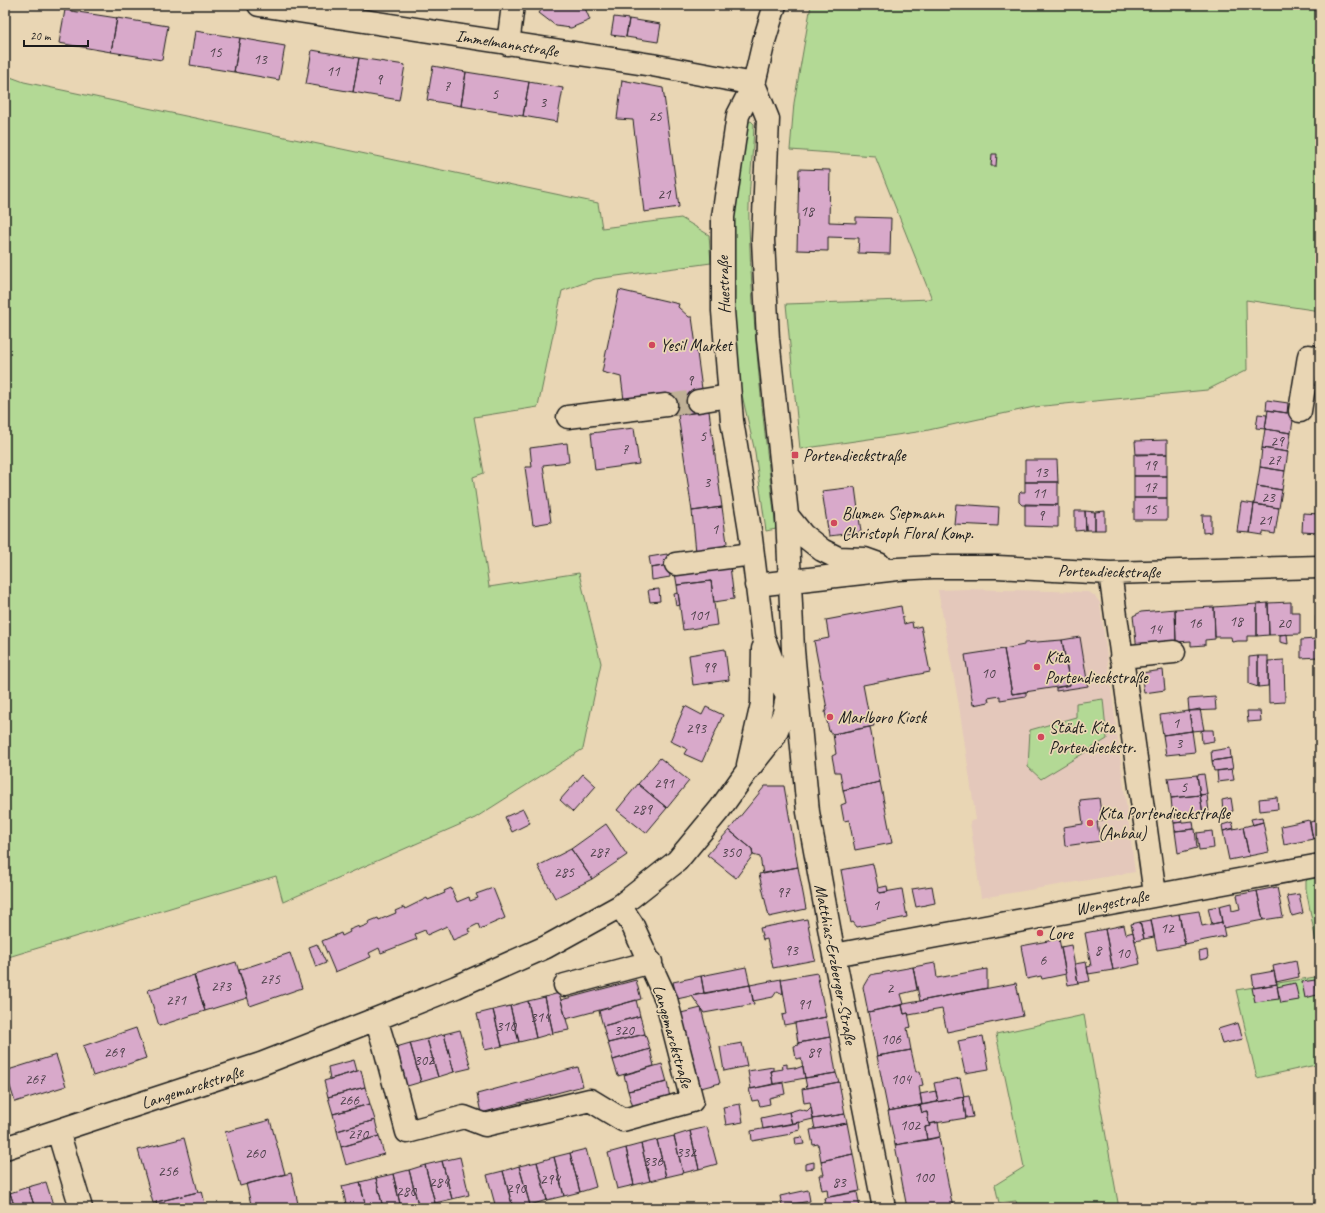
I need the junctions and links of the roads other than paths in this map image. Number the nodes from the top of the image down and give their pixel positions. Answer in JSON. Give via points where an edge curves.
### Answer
{"nodes":[{"id":1,"x":259,"y":5,"type":"edge"},
{"id":2,"x":513,"y":5,"type":"edge"},
{"id":3,"x":775,"y":5,"type":"edge"},
{"id":4,"x":508,"y":44,"type":"junction"},
{"id":5,"x":754,"y":84,"type":"junction"},
{"id":6,"x":1320,"y":358,"type":"edge"},
{"id":7,"x":730,"y":396,"type":"junction"},
{"id":8,"x":698,"y":401,"type":"tunnel mouth"},
{"id":9,"x":666,"y":405,"type":"tunnel mouth"},
{"id":10,"x":1300,"y":411,"type":"dead end"},
{"id":11,"x":568,"y":417,"type":"dead end"},
{"id":12,"x":787,"y":515,"type":"junction"},
{"id":13,"x":752,"y":554,"type":"junction"},
{"id":14,"x":676,"y":564,"type":"dead end"},
{"id":15,"x":1320,"y":568,"type":"edge"},
{"id":16,"x":898,"y":569,"type":"junction"},
{"id":17,"x":1110,"y":573,"type":"junction"},
{"id":18,"x":790,"y":582,"type":"junction"},
{"id":19,"x":756,"y":585,"type":"junction"},
{"id":20,"x":763,"y":636,"type":"junction"},
{"id":21,"x":793,"y":650,"type":"junction"},
{"id":22,"x":1174,"y":652,"type":"dead end"},
{"id":23,"x":1121,"y":657,"type":"junction"},
{"id":24,"x":788,"y":695,"type":"junction"},
{"id":25,"x":798,"y":718,"type":"junction"},
{"id":26,"x":747,"y":771,"type":"junction"},
{"id":27,"x":1320,"y":864,"type":"edge"},
{"id":28,"x":1155,"y":894,"type":"junction"},
{"id":29,"x":620,"y":906,"type":"junction"},
{"id":30,"x":834,"y":954,"type":"junction"},
{"id":31,"x":650,"y":962,"type":"junction"},
{"id":32,"x":565,"y":985,"type":"dead end"},
{"id":33,"x":376,"y":1019,"type":"junction"},
{"id":34,"x":58,"y":1131,"type":"junction"},
{"id":35,"x":5,"y":1148,"type":"edge"},
{"id":36,"x":81,"y":1208,"type":"edge"},
{"id":37,"x":884,"y":1208,"type":"edge"}],
"edges":[{"from":1,"to":4,"type":"street","name":"Immelmannstraße"},
{"from":2,"to":4,"type":"street"},
{"from":3,"to":5,"type":"street","name":"Huestraße"},
{"from":4,"to":5,"type":"street","name":"Immelmannstraße","via":[[652,65]]},
{"from":5,"to":7,"type":"street","name":"Huestraße","via":[[738,115],[723,217],[723,311]]},
{"from":5,"to":12,"type":"street","via":[[768,120],[763,240],[768,339]]},
{"from":6,"to":10,"type":"street","via":[[1310,356]]},
{"from":7,"to":8,"type":"street"},
{"from":7,"to":13,"type":"street","name":"Huestraße"},
{"from":9,"to":11,"type":"street"},
{"from":12,"to":16,"type":"street","name":"Portendieckstraße","via":[[803,535],[822,550],[838,558],[865,559]]},
{"from":12,"to":18,"type":"street"},
{"from":13,"to":14,"type":"street"},
{"from":13,"to":19,"type":"street","name":"Huestraße"},
{"from":15,"to":17,"type":"street","name":"Portendieckstraße"},
{"from":16,"to":17,"type":"street","name":"Portendieckstraße","via":[[997,567]]},
{"from":16,"to":18,"type":"street","name":"Portendieckstraße"},
{"from":17,"to":23,"type":"street"},
{"from":18,"to":19,"type":"street","name":"Portendieckstraße"},
{"from":18,"to":21,"type":"street","name":"Matthias-Erzberger-Straße"},
{"from":19,"to":20,"type":"street","name":"Matthias-Erzberger-Straße"},
{"from":20,"to":24,"type":"street","name":"Matthias-Erzberger-Straße","via":[[780,682]]},
{"from":20,"to":26,"type":"street","name":"Langemarckstraße","via":[[762,704]]},
{"from":21,"to":24,"type":"street","name":"Langemarckstraße"},
{"from":21,"to":25,"type":"street","name":"Matthias-Erzberger-Straße"},
{"from":22,"to":23,"type":"street"},
{"from":23,"to":28,"type":"street"},
{"from":24,"to":25,"type":"street","name":"Matthias-Erzberger-Straße"},
{"from":24,"to":26,"type":"street","name":"Langemarckstraße","via":[[774,738]]},
{"from":25,"to":30,"type":"street","name":"Matthias-Erzberger-Straße","via":[[808,812]]},
{"from":26,"to":29,"type":"street","name":"Langemarckstraße","via":[[720,809],[677,861]]},
{"from":27,"to":28,"type":"street","name":"Wengestraße"},
{"from":28,"to":30,"type":"street","name":"Wengestraße"},
{"from":29,"to":31,"type":"street","name":"Langemarckstraße","via":[[632,924]]},
{"from":29,"to":33,"type":"street","name":"Langemarckstraße","via":[[546,947]]},
{"from":30,"to":37,"type":"street","name":"Matthias-Erzberger-Straße"},
{"from":31,"to":32,"type":"street","name":"Langemarckstraße"},
{"from":31,"to":33,"type":"street","name":"Langemarckstraße","via":[[666,998],[692,1101],[623,1120],[590,1100],[485,1125],[464,1118],[407,1132]]},
{"from":33,"to":34,"type":"street","name":"Langemarckstraße","via":[[261,1064]]},
{"from":34,"to":35,"type":"street","name":"Langemarckstraße"},
{"from":34,"to":36,"type":"street"}]}
